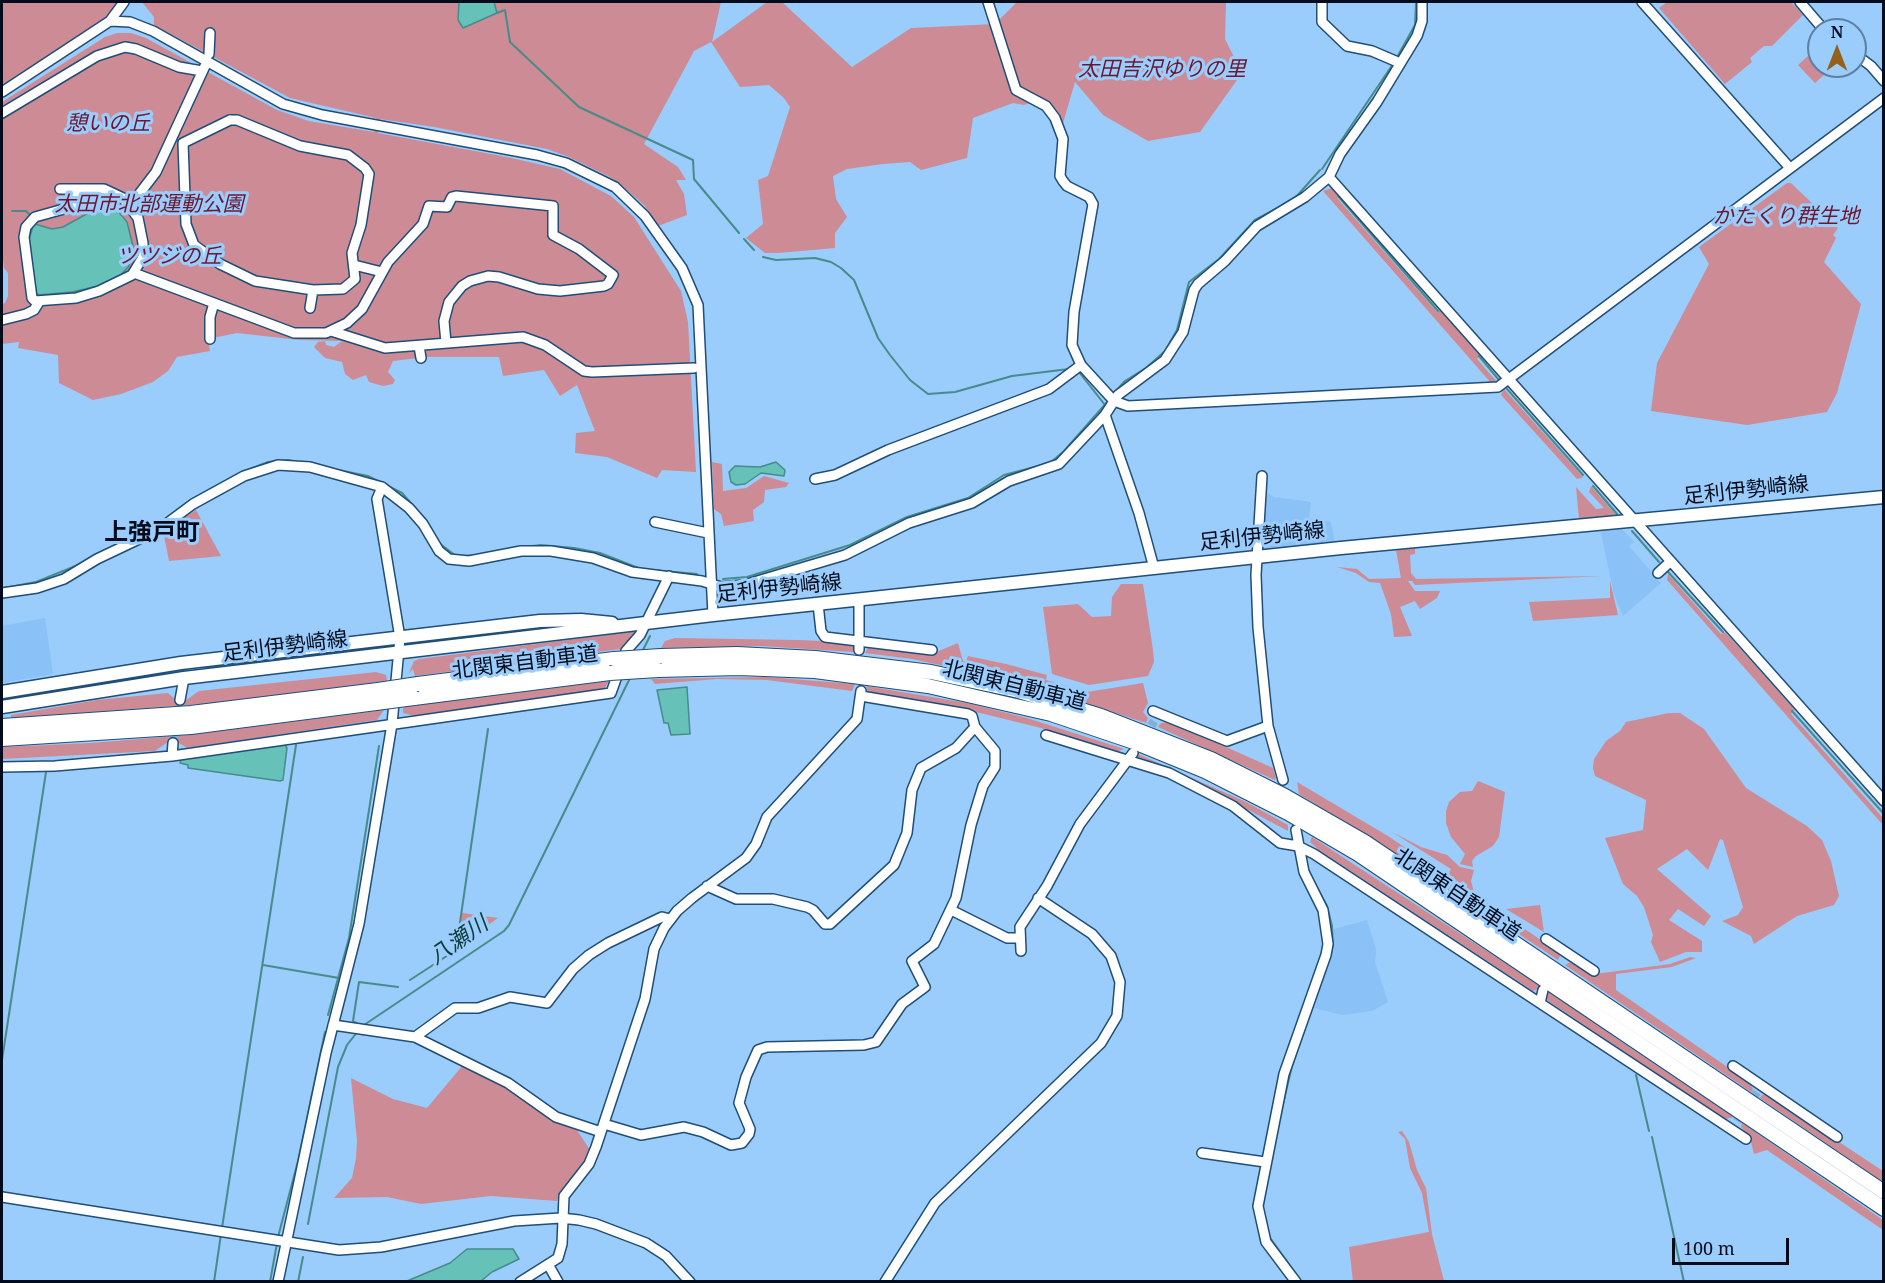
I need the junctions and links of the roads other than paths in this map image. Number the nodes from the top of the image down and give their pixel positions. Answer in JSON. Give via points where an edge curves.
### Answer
{"nodes":[{"id":1,"x":124,"y":2,"type":"edge"},
{"id":2,"x":988,"y":2,"type":"edge"},
{"id":3,"x":1323,"y":2,"type":"edge"},
{"id":4,"x":1422,"y":2,"type":"edge"},
{"id":5,"x":1642,"y":2,"type":"edge"},
{"id":6,"x":1658,"y":2,"type":"edge"},
{"id":7,"x":1800,"y":2,"type":"edge"},
{"id":8,"x":1649,"y":10,"type":"junction"},
{"id":9,"x":1814,"y":18,"type":"edge"},
{"id":10,"x":110,"y":21,"type":"junction"},
{"id":11,"x":210,"y":33,"type":"dead end"},
{"id":12,"x":209,"y":54,"type":"dead end"},
{"id":13,"x":1401,"y":63,"type":"junction"},
{"id":14,"x":1867,"y":63,"type":"edge"},
{"id":15,"x":1884,"y":81,"type":"edge"},
{"id":16,"x":2,"y":92,"type":"edge"},
{"id":17,"x":1884,"y":98,"type":"edge"},
{"id":18,"x":2,"y":113,"type":"edge"},
{"id":19,"x":1790,"y":168,"type":"junction"},
{"id":20,"x":1329,"y":177,"type":"junction"},
{"id":21,"x":60,"y":189,"type":"dead end"},
{"id":22,"x":77,"y":189,"type":"junction"},
{"id":23,"x":130,"y":206,"type":"junction"},
{"id":24,"x":354,"y":265,"type":"junction"},
{"id":25,"x":382,"y":272,"type":"junction"},
{"id":26,"x":134,"y":273,"type":"junction"},
{"id":27,"x":313,"y":291,"type":"junction"},
{"id":28,"x":39,"y":302,"type":"junction"},
{"id":29,"x":214,"y":303,"type":"junction"},
{"id":30,"x":310,"y":308,"type":"dead end"},
{"id":31,"x":2,"y":320,"type":"edge"},
{"id":32,"x":331,"y":331,"type":"junction"},
{"id":33,"x":210,"y":339,"type":"dead end"},
{"id":34,"x":446,"y":343,"type":"junction"},
{"id":35,"x":419,"y":346,"type":"junction"},
{"id":36,"x":421,"y":358,"type":"dead end"},
{"id":37,"x":1082,"y":366,"type":"junction"},
{"id":38,"x":694,"y":368,"type":"dead end"},
{"id":39,"x":1508,"y":380,"type":"junction"},
{"id":40,"x":1114,"y":401,"type":"junction"},
{"id":41,"x":1105,"y":415,"type":"junction"},
{"id":42,"x":1262,"y":476,"type":"dead end"},
{"id":43,"x":815,"y":479,"type":"dead end"},
{"id":44,"x":382,"y":487,"type":"junction"},
{"id":45,"x":1884,"y":497,"type":"edge"},
{"id":46,"x":655,"y":522,"type":"dead end"},
{"id":47,"x":1634,"y":522,"type":"junction"},
{"id":48,"x":708,"y":533,"type":"junction"},
{"id":49,"x":1257,"y":558,"type":"junction"},
{"id":50,"x":1670,"y":562,"type":"junction"},
{"id":51,"x":1154,"y":568,"type":"junction"},
{"id":52,"x":1658,"y":573,"type":"dead end"},
{"id":53,"x":669,"y":576,"type":"junction"},
{"id":54,"x":711,"y":585,"type":"junction"},
{"id":55,"x":2,"y":593,"type":"edge"},
{"id":56,"x":859,"y":600,"type":"junction"},
{"id":57,"x":818,"y":604,"type":"junction"},
{"id":58,"x":713,"y":615,"type":"junction"},
{"id":59,"x":646,"y":624,"type":"junction"},
{"id":60,"x":400,"y":638,"type":"junction"},
{"id":61,"x":859,"y":640,"type":"junction"},
{"id":62,"x":859,"y":650,"type":"dead end"},
{"id":63,"x":932,"y":650,"type":"dead end"},
{"id":64,"x":401,"y":652,"type":"junction"},
{"id":65,"x":659,"y":663,"type":"junction"},
{"id":66,"x":184,"y":678,"type":"junction"},
{"id":67,"x":2,"y":692,"type":"edge"},
{"id":68,"x":377,"y":697,"type":"junction"},
{"id":69,"x":180,"y":700,"type":"tunnel mouth"},
{"id":70,"x":2,"y":707,"type":"edge"},
{"id":71,"x":1156,"y":716,"type":"dead end"},
{"id":72,"x":392,"y":724,"type":"junction"},
{"id":73,"x":2,"y":726,"type":"edge"},
{"id":74,"x":1268,"y":726,"type":"junction"},
{"id":75,"x":975,"y":727,"type":"junction"},
{"id":76,"x":1046,"y":735,"type":"dead end"},
{"id":77,"x":2,"y":739,"type":"edge"},
{"id":78,"x":173,"y":743,"type":"tunnel mouth"},
{"id":79,"x":172,"y":756,"type":"junction"},
{"id":80,"x":1130,"y":757,"type":"junction"},
{"id":81,"x":2,"y":767,"type":"edge"},
{"id":82,"x":1282,"y":780,"type":"dead end"},
{"id":83,"x":1884,"y":801,"type":"edge"},
{"id":84,"x":1296,"y":830,"type":"dead end"},
{"id":85,"x":1299,"y":846,"type":"junction"},
{"id":86,"x":707,"y":886,"type":"junction"},
{"id":87,"x":1038,"y":898,"type":"junction"},
{"id":88,"x":951,"y":910,"type":"junction"},
{"id":89,"x":670,"y":919,"type":"junction"},
{"id":90,"x":1018,"y":938,"type":"junction"},
{"id":91,"x":1546,"y":939,"type":"dead end"},
{"id":92,"x":1021,"y":951,"type":"dead end"},
{"id":93,"x":1594,"y":971,"type":"dead end"},
{"id":94,"x":1543,"y":990,"type":"dead end"},
{"id":95,"x":1540,"y":1003,"type":"junction"},
{"id":96,"x":333,"y":1025,"type":"junction"},
{"id":97,"x":415,"y":1037,"type":"junction"},
{"id":98,"x":1732,"y":1066,"type":"dead end"},
{"id":99,"x":603,"y":1128,"type":"junction"},
{"id":100,"x":1838,"y":1137,"type":"dead end"},
{"id":101,"x":1746,"y":1139,"type":"dead end"},
{"id":102,"x":1202,"y":1153,"type":"dead end"},
{"id":103,"x":1265,"y":1162,"type":"junction"},
{"id":104,"x":1884,"y":1192,"type":"edge"},
{"id":105,"x":2,"y":1197,"type":"edge"},
{"id":106,"x":1884,"y":1209,"type":"edge"},
{"id":107,"x":561,"y":1218,"type":"junction"},
{"id":108,"x":286,"y":1241,"type":"junction"},
{"id":109,"x":549,"y":1266,"type":"junction"},
{"id":110,"x":278,"y":1281,"type":"edge"},
{"id":111,"x":520,"y":1281,"type":"edge"},
{"id":112,"x":558,"y":1281,"type":"edge"},
{"id":113,"x":690,"y":1281,"type":"edge"},
{"id":114,"x":885,"y":1281,"type":"edge"},
{"id":115,"x":1296,"y":1281,"type":"edge"}],
"edges":[{"from":1,"to":10,"type":"street"},
{"from":2,"to":37,"type":"street","via":[[1016,90],[1046,106],[1055,118],[1063,139],[1060,176],[1067,186],[1089,197],[1093,204],[1071,337]]},
{"from":3,"to":13,"type":"street","via":[[1322,22],[1347,46]]},
{"from":4,"to":13,"type":"street","via":[[1419,31]]},
{"from":5,"to":8,"type":"street"},
{"from":6,"to":8,"type":"street"},
{"from":7,"to":9,"type":"street"},
{"from":8,"to":19,"type":"street"},
{"from":10,"to":16,"type":"street"},
{"from":10,"to":48,"type":"street","via":[[139,24],[284,104],[322,115],[537,154],[585,172],[631,200],[682,268],[698,304]]},
{"from":11,"to":12,"type":"street"},
{"from":13,"to":20,"type":"street"},
{"from":14,"to":15,"type":"street"},
{"from":17,"to":19,"type":"street"},
{"from":18,"to":23,"type":"street","via":[[97,56],[125,47],[179,67],[203,69],[156,172]]},
{"from":19,"to":39,"type":"street"},
{"from":20,"to":39,"type":"street"},
{"from":20,"to":40,"type":"street","via":[[1305,197],[1257,226],[1198,284],[1173,351]]},
{"from":21,"to":22,"type":"street"},
{"from":22,"to":23,"type":"street","via":[[110,190]]},
{"from":22,"to":28,"type":"street","via":[[71,207],[38,216],[26,227],[32,298]]},
{"from":23,"to":26,"type":"street","via":[[138,218],[144,250]]},
{"from":24,"to":25,"type":"street"},
{"from":24,"to":27,"type":"street","via":[[355,279],[343,289]]},
{"from":24,"to":27,"type":"street","via":[[352,253],[359,235],[369,174],[351,156],[288,142],[237,120],[184,141],[186,224],[197,248],[241,276],[264,284]]},
{"from":25,"to":32,"type":"street","via":[[358,313]]},
{"from":25,"to":34,"type":"street","via":[[417,232],[429,206],[447,207],[456,196],[553,206],[553,234],[613,275],[604,286],[560,291],[499,277],[470,281],[449,302],[444,321]]},
{"from":26,"to":28,"type":"street","via":[[99,291]]},
{"from":26,"to":29,"type":"street"},
{"from":27,"to":30,"type":"street"},
{"from":28,"to":31,"type":"street","via":[[26,314]]},
{"from":29,"to":32,"type":"street","via":[[294,333]]},
{"from":29,"to":33,"type":"street"},
{"from":32,"to":35,"type":"street","via":[[377,347]]},
{"from":34,"to":35,"type":"street"},
{"from":34,"to":38,"type":"street","via":[[523,337],[592,372]]},
{"from":35,"to":36,"type":"street"},
{"from":37,"to":40,"type":"street"},
{"from":37,"to":43,"type":"street","via":[[1049,389],[888,450],[835,475]]},
{"from":39,"to":40,"type":"street","via":[[1485,390],[1128,406]]},
{"from":39,"to":47,"type":"street"},
{"from":40,"to":41,"type":"street"},
{"from":41,"to":51,"type":"street"},
{"from":41,"to":54,"type":"street","via":[[1059,464],[1010,481],[972,503],[909,523],[845,555],[744,585]]},
{"from":42,"to":49,"type":"street"},
{"from":44,"to":53,"type":"street","via":[[409,508],[449,559],[469,561],[541,550],[594,558],[632,572]]},
{"from":44,"to":55,"type":"street","via":[[310,467],[269,467],[244,476],[193,504],[158,530],[64,579]]},
{"from":44,"to":60,"type":"street","via":[[377,499]]},
{"from":45,"to":47,"type":"main road","name":"足利伊勢崎線"},
{"from":46,"to":48,"type":"street"},
{"from":47,"to":49,"type":"main road","name":"足利伊勢崎線"},
{"from":47,"to":50,"type":"street"},
{"from":48,"to":54,"type":"street"},
{"from":49,"to":51,"type":"main road","name":"足利伊勢崎線"},
{"from":49,"to":74,"type":"street","via":[[1258,627]]},
{"from":50,"to":52,"type":"street"},
{"from":50,"to":83,"type":"street"},
{"from":51,"to":56,"type":"main road","name":"足利伊勢崎線"},
{"from":53,"to":54,"type":"street"},
{"from":53,"to":59,"type":"street"},
{"from":54,"to":58,"type":"street"},
{"from":56,"to":57,"type":"main road","name":"足利伊勢崎線"},
{"from":56,"to":61,"type":"street"},
{"from":57,"to":58,"type":"main road","name":"足利伊勢崎線"},
{"from":57,"to":61,"type":"street","via":[[823,636]]},
{"from":58,"to":59,"type":"main road","name":"足利伊勢崎線"},
{"from":59,"to":60,"type":"main road","name":"足利伊勢崎線","via":[[560,619]]},
{"from":59,"to":64,"type":"main road","name":"足利伊勢崎線"},
{"from":59,"to":72,"type":"street","via":[[626,651],[611,693]]},
{"from":60,"to":64,"type":"street"},
{"from":60,"to":67,"type":"main road","name":"足利伊勢崎線","via":[[170,664]]},
{"from":61,"to":62,"type":"street"},
{"from":61,"to":63,"type":"street"},
{"from":64,"to":66,"type":"main road","name":"足利伊勢崎線"},
{"from":64,"to":72,"type":"street"},
{"from":65,"to":68,"type":"highway","name":"北関東自動車道","bridge":true,"via":[[414,698]]},
{"from":65,"to":68,"type":"highway","name":"北関東自動車道","bridge":true,"via":[[614,659],[418,684]]},
{"from":65,"to":104,"type":"highway","name":"北関東自動車道","via":[[737,654],[815,658],[931,672],[1019,691],[1101,716],[1211,759],[1286,796],[1365,842]]},
{"from":65,"to":106,"type":"highway","name":"北関東自動車道","via":[[868,676],[928,686],[1051,714],[1205,771],[1288,813],[1367,860]]},
{"from":66,"to":69,"type":"street"},
{"from":66,"to":70,"type":"main road","name":"足利伊勢崎線"},
{"from":68,"to":73,"type":"highway","name":"北関東自動車道"},
{"from":68,"to":77,"type":"highway","name":"北関東自動車道","via":[[191,727]]},
{"from":71,"to":74,"type":"street","via":[[1227,741]]},
{"from":72,"to":79,"type":"street"},
{"from":72,"to":96,"type":"street","via":[[359,924]]},
{"from":74,"to":82,"type":"street"},
{"from":75,"to":86,"type":"street","via":[[968,714],[861,693],[856,718],[767,817],[746,858]]},
{"from":75,"to":86,"type":"street","via":[[956,748],[921,768],[912,790],[907,833],[894,865],[830,924],[807,907],[773,899],[736,899]]},
{"from":75,"to":88,"type":"street","via":[[994,748],[996,761],[975,810]]},
{"from":76,"to":80,"type":"street"},
{"from":78,"to":79,"type":"street"},
{"from":79,"to":81,"type":"street"},
{"from":80,"to":85,"type":"street","via":[[1243,812],[1280,843]]},
{"from":80,"to":87,"type":"street","via":[[1080,824]]},
{"from":84,"to":85,"type":"street"},
{"from":85,"to":95,"type":"street"},
{"from":85,"to":103,"type":"street","via":[[1304,872],[1323,910],[1328,944],[1284,1074]]},
{"from":86,"to":89,"type":"street"},
{"from":87,"to":90,"type":"street","via":[[1020,927]]},
{"from":87,"to":114,"type":"street","via":[[1092,934],[1112,956],[1120,982],[1118,1016],[1101,1043],[935,1203]]},
{"from":88,"to":90,"type":"street","via":[[1006,938]]},
{"from":88,"to":99,"type":"street","via":[[934,944],[912,961],[925,987],[902,1004],[879,1040],[864,1045],[767,1047],[755,1053],[739,1103],[750,1129],[742,1143],[730,1145],[684,1127],[641,1135]]},
{"from":89,"to":97,"type":"street","via":[[662,917],[589,955],[547,1003],[510,997],[478,1008],[455,1008]]},
{"from":89,"to":99,"type":"street","via":[[654,949],[645,999]]},
{"from":90,"to":92,"type":"street"},
{"from":91,"to":93,"type":"street","via":[[1566,958]]},
{"from":94,"to":95,"type":"street"},
{"from":95,"to":101,"type":"street","via":[[1734,1125]]},
{"from":96,"to":97,"type":"street"},
{"from":96,"to":108,"type":"street"},
{"from":97,"to":99,"type":"street","via":[[508,1083],[556,1117]]},
{"from":98,"to":100,"type":"street","via":[[1759,1089]]},
{"from":99,"to":107,"type":"street","via":[[589,1164],[564,1196]]},
{"from":102,"to":103,"type":"street"},
{"from":103,"to":115,"type":"street","via":[[1258,1206],[1260,1226],[1266,1242]]},
{"from":105,"to":108,"type":"street"},
{"from":107,"to":108,"type":"street","via":[[485,1225],[354,1251]]},
{"from":107,"to":109,"type":"street","via":[[561,1250]]},
{"from":107,"to":113,"type":"street","via":[[596,1224],[646,1243],[666,1256]]},
{"from":108,"to":110,"type":"street"},
{"from":109,"to":111,"type":"street"},
{"from":109,"to":112,"type":"street"}]}
